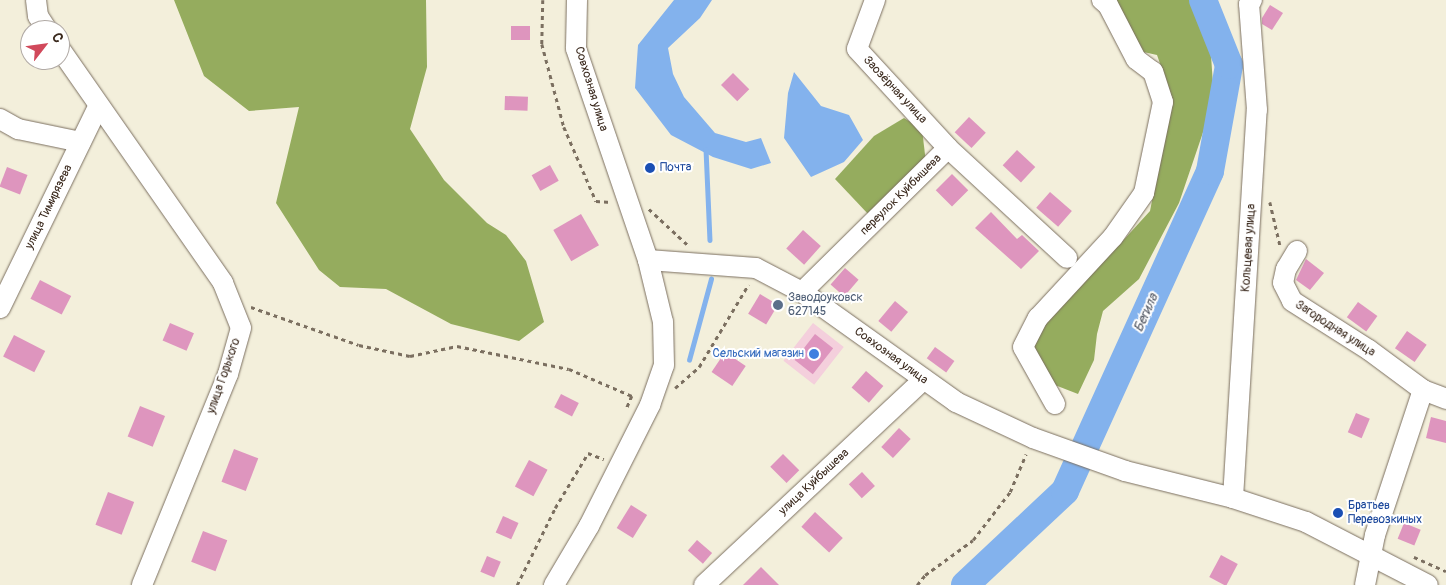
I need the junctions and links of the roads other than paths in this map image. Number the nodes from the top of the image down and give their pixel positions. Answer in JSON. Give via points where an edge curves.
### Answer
{"nodes":[{"id":1,"x":36,"y":0,"type":"edge"},
{"id":2,"x":578,"y":0,"type":"edge"},
{"id":3,"x":875,"y":0,"type":"edge"},
{"id":4,"x":1102,"y":0,"type":"edge"},
{"id":5,"x":1252,"y":0,"type":"edge"},
{"id":6,"x":41,"y":20,"type":"edge"},
{"id":7,"x":70,"y":64,"type":"edge"},
{"id":8,"x":98,"y":107,"type":"junction"},
{"id":9,"x":0,"y":120,"type":"edge"},
{"id":10,"x":81,"y":142,"type":"junction"},
{"id":11,"x":948,"y":148,"type":"junction"},
{"id":12,"x":1297,"y":251,"type":"dead end"},
{"id":13,"x":1067,"y":258,"type":"dead end"},
{"id":14,"x":648,"y":260,"type":"junction"},
{"id":15,"x":802,"y":292,"type":"junction"},
{"id":16,"x":0,"y":306,"type":"edge"},
{"id":17,"x":924,"y":379,"type":"junction"},
{"id":18,"x":1423,"y":390,"type":"junction"},
{"id":19,"x":1446,"y":399,"type":"edge"},
{"id":20,"x":1055,"y":404,"type":"dead end"},
{"id":21,"x":1232,"y":498,"type":"junction"},
{"id":22,"x":1370,"y":557,"type":"junction"},
{"id":23,"x":142,"y":585,"type":"edge"},
{"id":24,"x":554,"y":585,"type":"edge"},
{"id":25,"x":704,"y":585,"type":"edge"},
{"id":26,"x":1365,"y":585,"type":"edge"},
{"id":27,"x":1428,"y":585,"type":"edge"}],
"edges":[{"from":1,"to":6,"type":"street"},
{"from":2,"to":14,"type":"street","name":"Совхозная улица","via":[[576,48]]},
{"from":3,"to":11,"type":"street","name":"Заозёрная улица","via":[[857,49]]},
{"from":4,"to":20,"type":"street","via":[[1108,5],[1136,58],[1153,72],[1163,102],[1144,193],[1113,237],[1038,318],[1023,347]]},
{"from":5,"to":21,"type":"street","name":"Кольцевая улица","via":[[1249,4],[1257,110]]},
{"from":7,"to":8,"type":"street","name":"улица Горького"},
{"from":8,"to":10,"type":"street","name":"улица Тимирязева"},
{"from":8,"to":23,"type":"street","name":"улица Горького","via":[[153,179],[223,283],[241,328],[228,374]]},
{"from":9,"to":10,"type":"street","via":[[18,129]]},
{"from":10,"to":16,"type":"street","name":"улица Тимирязева"},
{"from":11,"to":13,"type":"street","name":"переулок Куйбышева"},
{"from":11,"to":15,"type":"street","name":"переулок Куйбышева"},
{"from":12,"to":18,"type":"street","name":"Загородная улица","via":[[1286,269],[1283,283],[1292,302],[1369,350]]},
{"from":14,"to":15,"type":"street","name":"Совхозная улица","via":[[756,268]]},
{"from":14,"to":24,"type":"street","name":"Совхозная улица","via":[[663,322],[664,365],[650,405],[589,526]]},
{"from":15,"to":17,"type":"street","name":"Совхозная улица"},
{"from":17,"to":21,"type":"street","name":"Совхозная улица","via":[[956,402],[1040,441],[1125,471]]},
{"from":17,"to":25,"type":"street","name":"улица Куйбышева"},
{"from":18,"to":19,"type":"street","name":"Загородная улица"},
{"from":18,"to":22,"type":"street"},
{"from":21,"to":22,"type":"street","name":"Совхозная улица","via":[[1306,522]]},
{"from":22,"to":26,"type":"street"},
{"from":22,"to":27,"type":"street","name":"Совхозная улица"}]}
